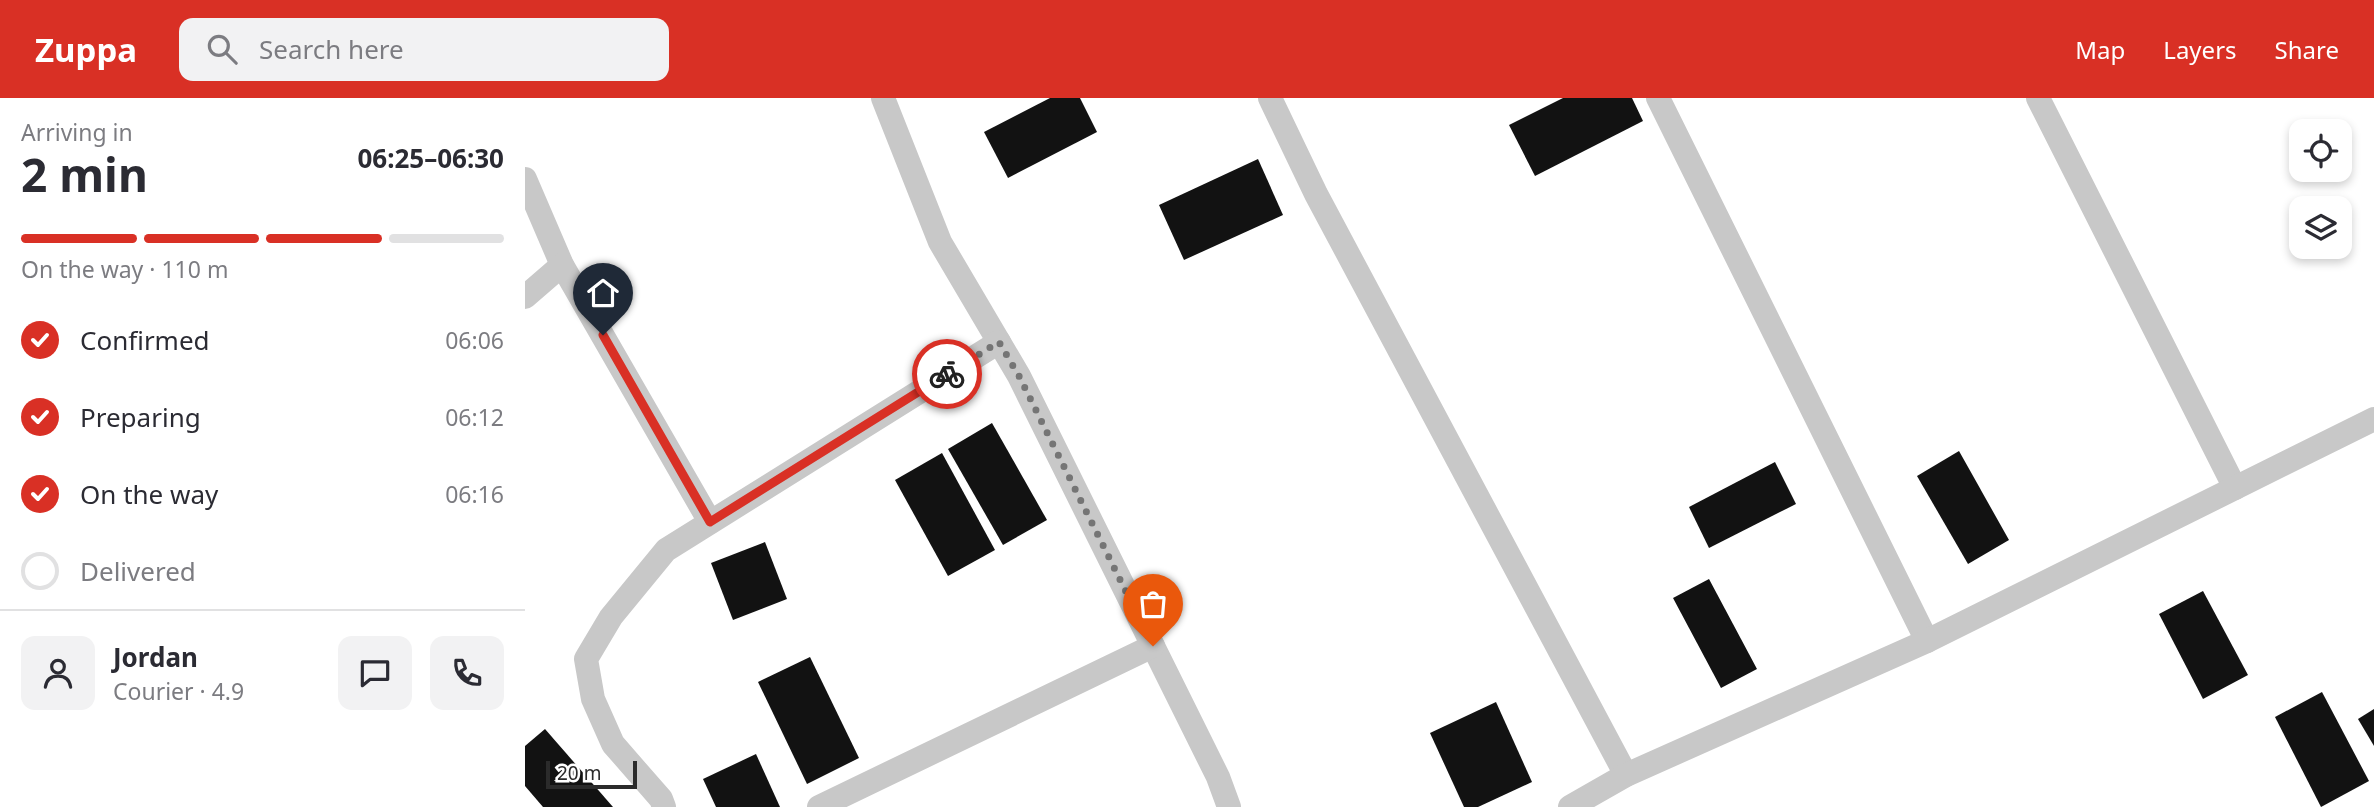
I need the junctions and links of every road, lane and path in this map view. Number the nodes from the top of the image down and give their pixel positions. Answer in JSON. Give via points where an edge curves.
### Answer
{"nodes":[{"id":1,"x":883,"y":98,"type":"edge"},
{"id":2,"x":1270,"y":98,"type":"edge"},
{"id":3,"x":1658,"y":98,"type":"edge"},
{"id":4,"x":2038,"y":98,"type":"edge"},
{"id":5,"x":525,"y":179,"type":"edge"},
{"id":6,"x":562,"y":265,"type":"junction"},
{"id":7,"x":525,"y":297,"type":"edge"},
{"id":8,"x":999,"y":342,"type":"junction"},
{"id":9,"x":2374,"y":419,"type":"edge"},
{"id":10,"x":2235,"y":488,"type":"junction"},
{"id":11,"x":710,"y":522,"type":"junction"},
{"id":12,"x":1927,"y":641,"type":"junction"},
{"id":13,"x":1153,"y":646,"type":"junction"},
{"id":14,"x":1626,"y":775,"type":"junction"},
{"id":15,"x":664,"y":807,"type":"edge"},
{"id":16,"x":819,"y":807,"type":"edge"},
{"id":17,"x":1229,"y":807,"type":"edge"},
{"id":18,"x":1570,"y":807,"type":"edge"}],
"edges":[{"from":1,"to":8,"type":"street","via":[[940,242]]},
{"from":2,"to":14,"type":"street","via":[[1329,218]]},
{"from":3,"to":12,"type":"street"},
{"from":4,"to":10,"type":"street"},
{"from":5,"to":6,"type":"street"},
{"from":6,"to":7,"type":"street"},
{"from":6,"to":11,"type":"street"},
{"from":8,"to":11,"type":"street"},
{"from":8,"to":13,"type":"street"},
{"from":9,"to":10,"type":"street"},
{"from":10,"to":12,"type":"street"},
{"from":11,"to":15,"type":"street","via":[[666,550],[611,617],[586,659],[593,699],[613,744]]},
{"from":12,"to":14,"type":"street"},
{"from":13,"to":16,"type":"street"},
{"from":13,"to":17,"type":"street"},
{"from":14,"to":18,"type":"street"}]}
